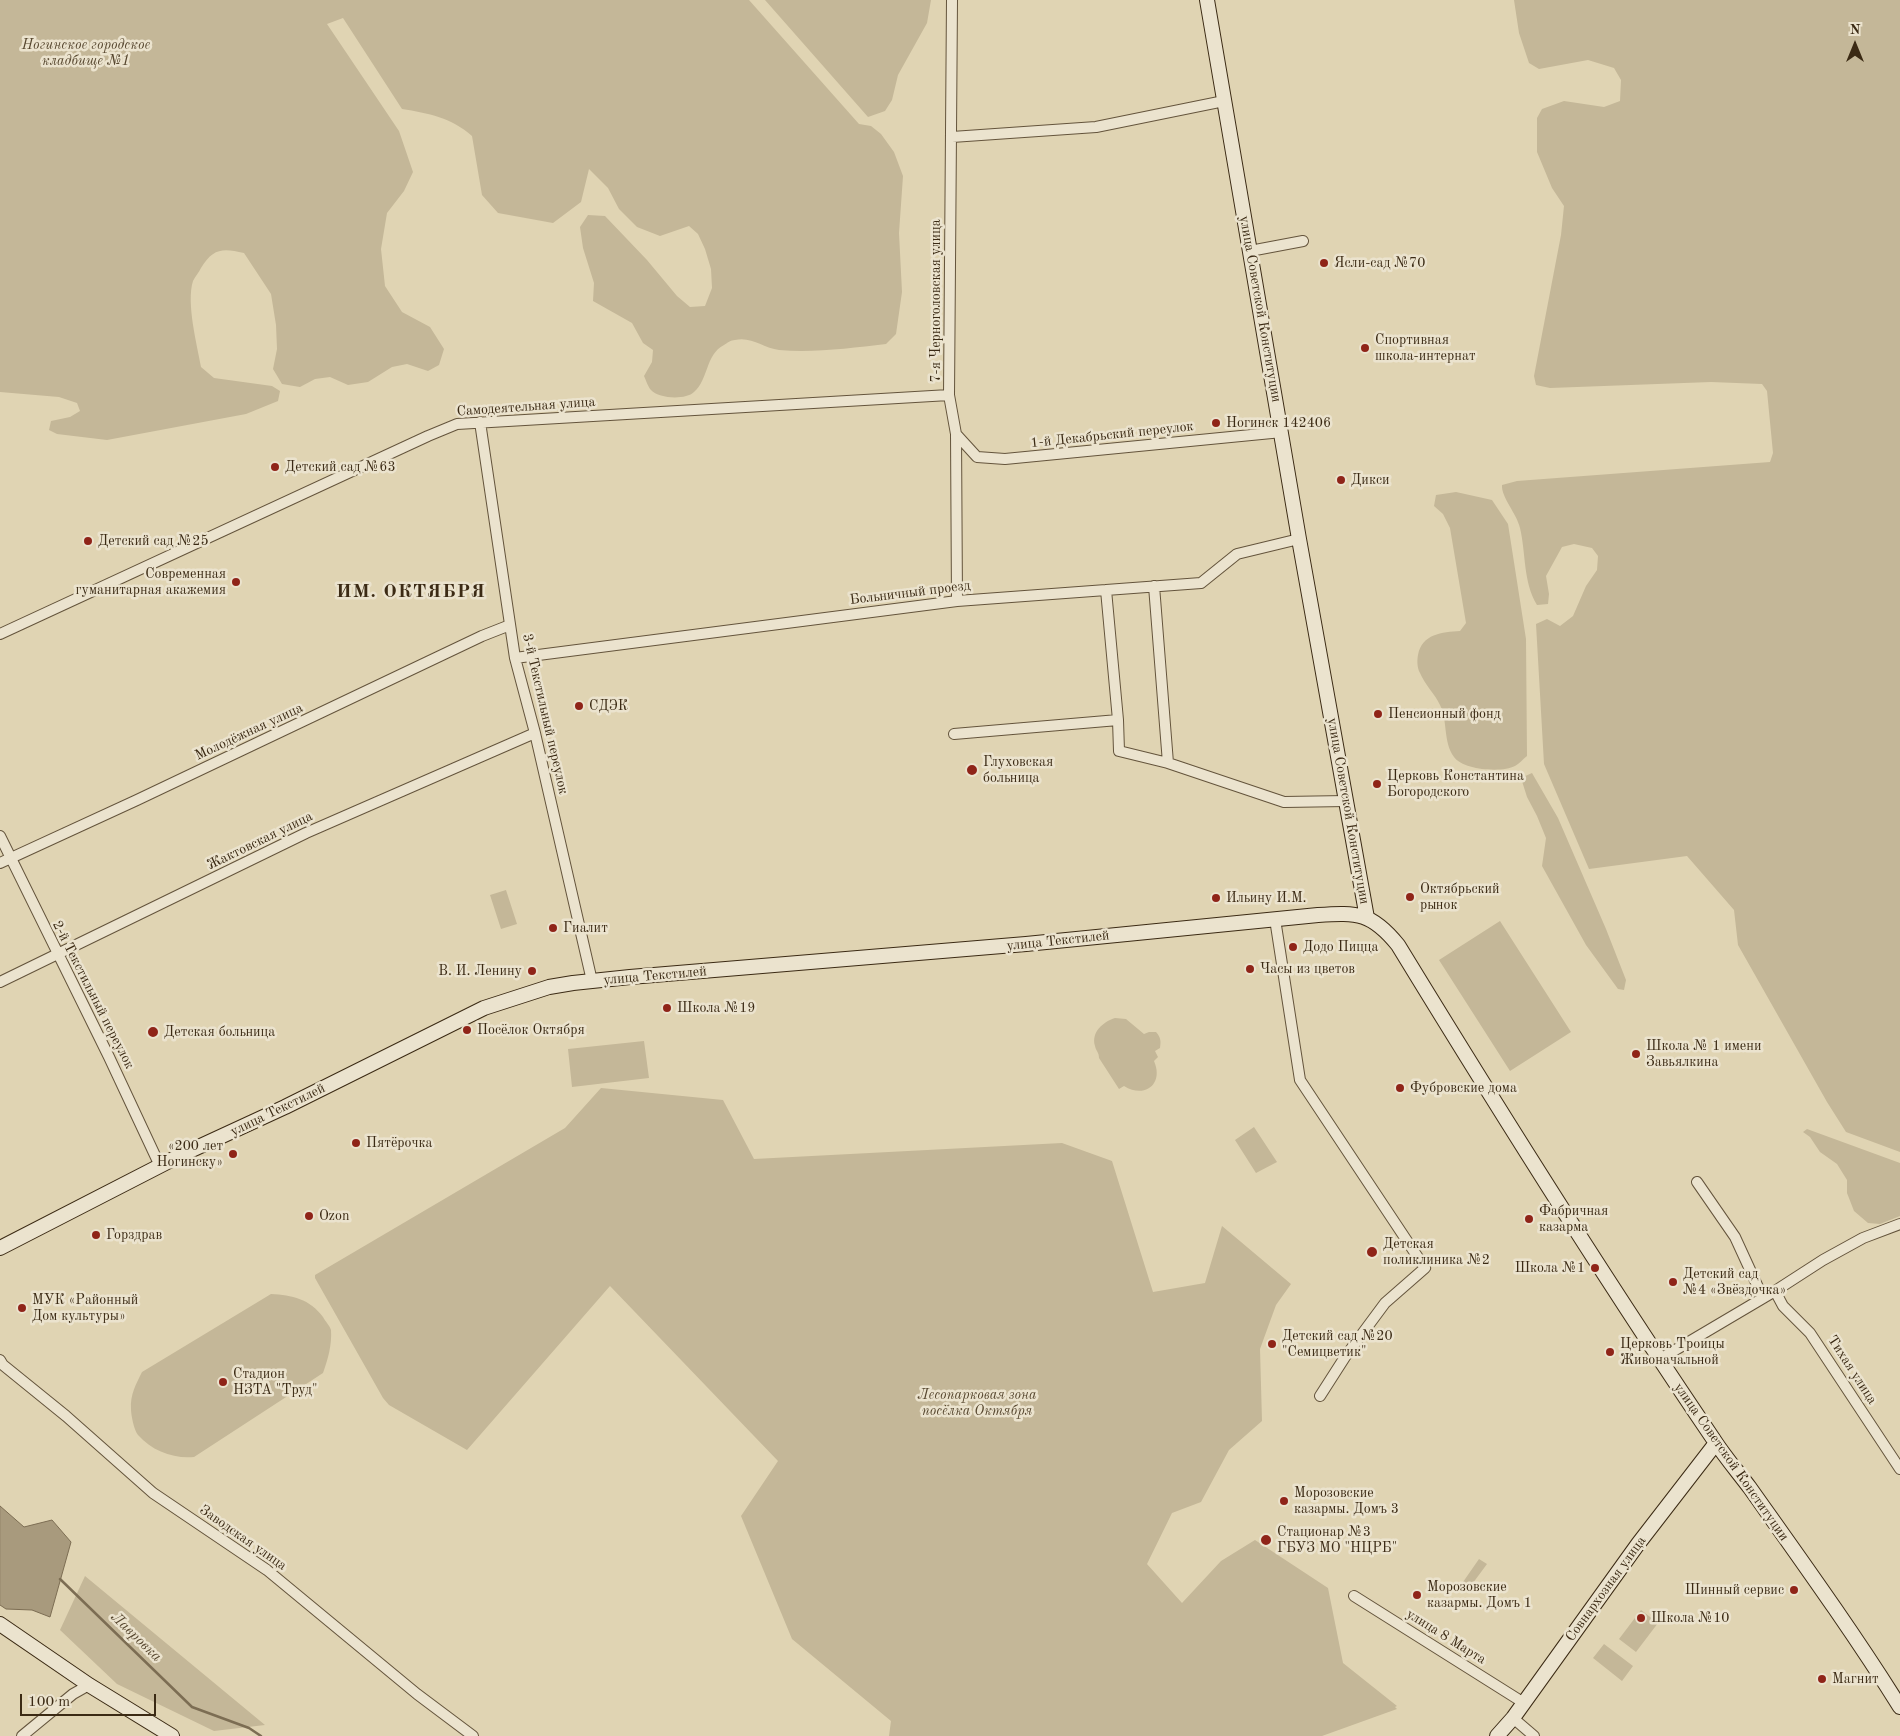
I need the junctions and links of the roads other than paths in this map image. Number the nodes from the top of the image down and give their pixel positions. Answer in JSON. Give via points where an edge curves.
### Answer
{"nodes":[{"id":1,"x":952,"y":0,"type":"edge"},
{"id":2,"x":1207,"y":0,"type":"edge"},
{"id":3,"x":1224,"y":101,"type":"junction"},
{"id":4,"x":952,"y":137,"type":"junction"},
{"id":5,"x":1303,"y":241,"type":"dead end"},
{"id":6,"x":1250,"y":252,"type":"junction"},
{"id":7,"x":950,"y":395,"type":"junction"},
{"id":8,"x":480,"y":422,"type":"junction"},
{"id":9,"x":1282,"y":432,"type":"junction"},
{"id":10,"x":956,"y":434,"type":"junction"},
{"id":11,"x":1299,"y":539,"type":"junction"},
{"id":12,"x":1154,"y":586,"type":"junction"},
{"id":13,"x":1106,"y":590,"type":"junction"},
{"id":14,"x":957,"y":601,"type":"junction"},
{"id":15,"x":510,"y":625,"type":"junction"},
{"id":16,"x":0,"y":634,"type":"edge"},
{"id":17,"x":515,"y":658,"type":"junction"},
{"id":18,"x":1118,"y":720,"type":"junction"},
{"id":19,"x":535,"y":733,"type":"junction"},
{"id":20,"x":954,"y":734,"type":"dead end"},
{"id":21,"x":1168,"y":763,"type":"junction"},
{"id":22,"x":1346,"y":801,"type":"junction"},
{"id":23,"x":0,"y":836,"type":"edge"},
{"id":24,"x":10,"y":858,"type":"junction"},
{"id":25,"x":0,"y":863,"type":"edge"},
{"id":26,"x":1367,"y":918,"type":"junction"},
{"id":27,"x":1275,"y":919,"type":"junction"},
{"id":28,"x":58,"y":955,"type":"junction"},
{"id":29,"x":592,"y":981,"type":"junction"},
{"id":30,"x":0,"y":982,"type":"edge"},
{"id":31,"x":160,"y":1166,"type":"junction"},
{"id":32,"x":1697,"y":1182,"type":"dead end"},
{"id":33,"x":1900,"y":1224,"type":"edge"},
{"id":34,"x":0,"y":1248,"type":"edge"},
{"id":35,"x":1774,"y":1291,"type":"junction"},
{"id":36,"x":1763,"y":1298,"type":"junction"},
{"id":37,"x":1660,"y":1359,"type":"junction"},
{"id":38,"x":0,"y":1360,"type":"edge"},
{"id":39,"x":1320,"y":1396,"type":"dead end"},
{"id":40,"x":1716,"y":1443,"type":"junction"},
{"id":41,"x":1900,"y":1469,"type":"edge"},
{"id":42,"x":1354,"y":1596,"type":"dead end"},
{"id":43,"x":0,"y":1624,"type":"edge"},
{"id":44,"x":89,"y":1684,"type":"junction"},
{"id":45,"x":1524,"y":1703,"type":"junction"},
{"id":46,"x":1900,"y":1707,"type":"edge"},
{"id":47,"x":1513,"y":1718,"type":"junction"},
{"id":48,"x":22,"y":1736,"type":"edge"},
{"id":49,"x":172,"y":1736,"type":"edge"},
{"id":50,"x":473,"y":1736,"type":"edge"},
{"id":51,"x":1497,"y":1736,"type":"edge"},
{"id":52,"x":1534,"y":1736,"type":"edge"}],
"edges":[{"from":1,"to":4,"type":"street","name":"7-я Черноголовская улица"},
{"from":2,"to":3,"type":"street","name":"улица Советской Конституции"},
{"from":3,"to":4,"type":"street","via":[[1096,127]]},
{"from":3,"to":6,"type":"street","name":"улица Советской Конституции"},
{"from":4,"to":7,"type":"street","name":"7-я Черноголовская улица"},
{"from":5,"to":6,"type":"street"},
{"from":6,"to":9,"type":"street","name":"улица Советской Конституции"},
{"from":7,"to":8,"type":"street","name":"Самодеятельная улица"},
{"from":7,"to":10,"type":"street","name":"7-я Черноголовская улица"},
{"from":8,"to":15,"type":"street","name":"3-й Текстильный переулок"},
{"from":8,"to":16,"type":"street","name":"Самодеятельная улица","via":[[457,424],[428,436]]},
{"from":9,"to":10,"type":"street","name":"1-й Декабрьский переулок","via":[[1005,459],[977,457]]},
{"from":9,"to":11,"type":"street","name":"улица Советской Конституции"},
{"from":10,"to":14,"type":"street","name":"7-я Черноголовская улица"},
{"from":11,"to":12,"type":"street","name":"Больничный проезд","via":[[1237,554],[1200,583]]},
{"from":11,"to":22,"type":"street","name":"улица Советской Конституции"},
{"from":12,"to":13,"type":"street","name":"Больничный проезд"},
{"from":12,"to":21,"type":"street"},
{"from":13,"to":14,"type":"street","name":"Больничный проезд"},
{"from":13,"to":18,"type":"street"},
{"from":14,"to":17,"type":"street","name":"Больничный проезд"},
{"from":15,"to":17,"type":"street","name":"3-й Текстильный переулок"},
{"from":15,"to":24,"type":"street","name":"Молодёжная улица"},
{"from":17,"to":19,"type":"street","name":"3-й Текстильный переулок"},
{"from":18,"to":20,"type":"street"},
{"from":18,"to":21,"type":"street","via":[[1120,751]]},
{"from":19,"to":28,"type":"street","name":"Жактовская улица","via":[[306,833]]},
{"from":19,"to":29,"type":"street","name":"3-й Текстильный переулок"},
{"from":21,"to":22,"type":"street","via":[[1284,802]]},
{"from":22,"to":26,"type":"street","name":"улица Советской Конституции"},
{"from":23,"to":24,"type":"street","name":"2-й Текстильный переулок"},
{"from":24,"to":25,"type":"street","name":"Молодёжная улица"},
{"from":24,"to":28,"type":"street","name":"2-й Текстильный переулок"},
{"from":26,"to":27,"type":"street","name":"улица Текстилей","via":[[1334,914]]},
{"from":26,"to":37,"type":"street","name":"улица Советской Конституции","via":[[1382,926],[1398,945]]},
{"from":27,"to":29,"type":"street","name":"улица Текстилей"},
{"from":27,"to":39,"type":"street","via":[[1300,1080],[1425,1268],[1385,1303]]},
{"from":28,"to":30,"type":"street","name":"Жактовская улица"},
{"from":28,"to":31,"type":"street","name":"2-й Текстильный переулок"},
{"from":29,"to":31,"type":"street","name":"улица Текстилей","via":[[549,987],[484,1008]]},
{"from":31,"to":34,"type":"street","name":"улица Текстилей"},
{"from":32,"to":36,"type":"street","via":[[1735,1237]]},
{"from":33,"to":35,"type":"street","via":[[1863,1238]]},
{"from":35,"to":36,"type":"street"},
{"from":35,"to":41,"type":"street","name":"Тихая улица","via":[[1783,1306],[1810,1332]]},
{"from":36,"to":37,"type":"street"},
{"from":37,"to":40,"type":"street","name":"улица Советской Конституции"},
{"from":38,"to":50,"type":"street","name":"Заводская улица","via":[[153,1493],[267,1570]]},
{"from":40,"to":45,"type":"street","name":"Совнархозная улица","via":[[1638,1544]]},
{"from":40,"to":46,"type":"street","name":"улица Советской Конституции","via":[[1850,1630]]},
{"from":42,"to":45,"type":"street","name":"улица 8 Марта"},
{"from":43,"to":44,"type":"street"},
{"from":44,"to":48,"type":"street"},
{"from":44,"to":49,"type":"street"},
{"from":45,"to":47,"type":"street","name":"Совнархозная улица"},
{"from":47,"to":51,"type":"street","name":"Совнархозная улица"},
{"from":47,"to":52,"type":"street"}]}
